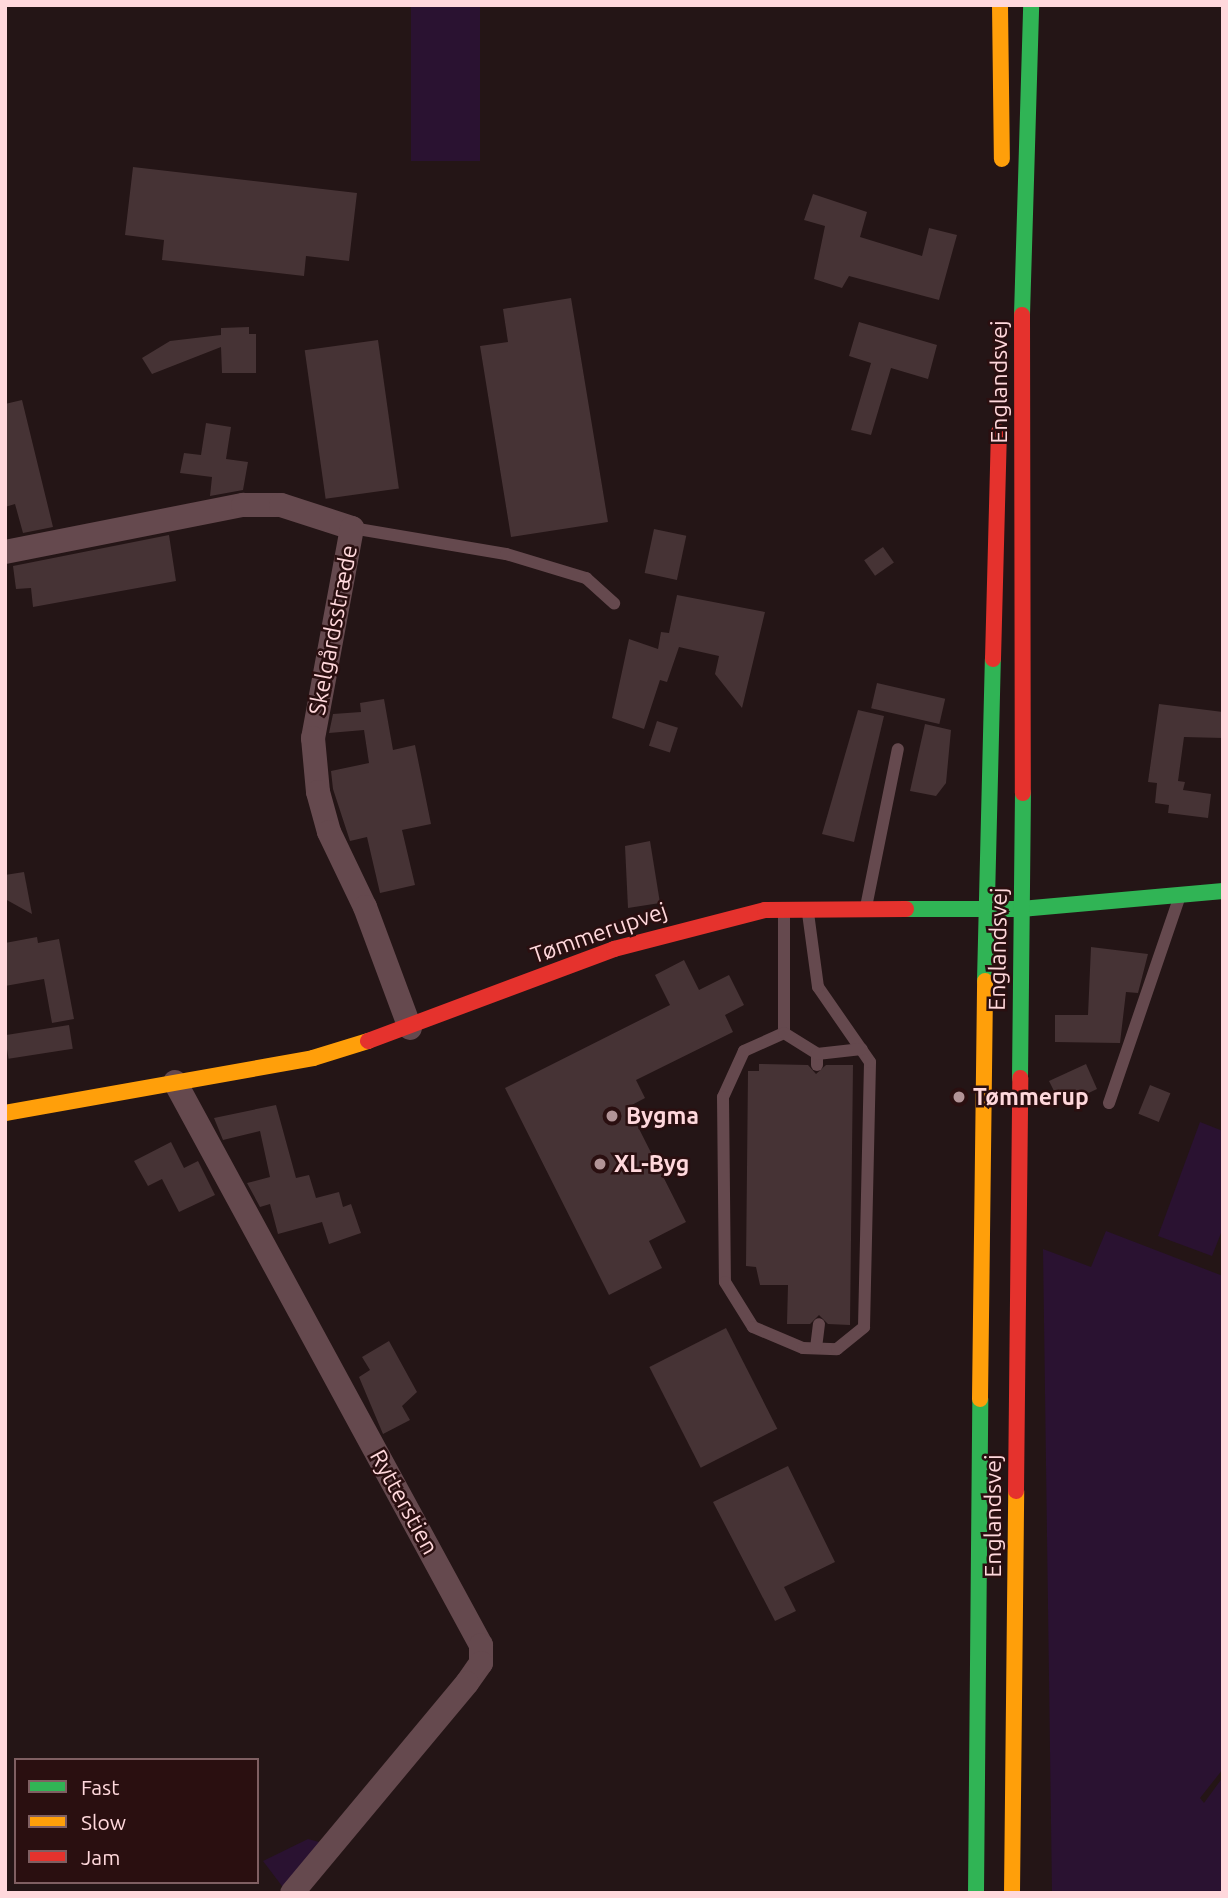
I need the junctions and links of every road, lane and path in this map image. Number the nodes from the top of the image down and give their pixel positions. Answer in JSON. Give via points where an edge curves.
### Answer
{"nodes":[{"id":1,"x":1000,"y":5,"type":"edge"},
{"id":2,"x":1031,"y":5,"type":"edge"},
{"id":3,"x":1002,"y":177,"type":"dead end"},
{"id":4,"x":999,"y":412,"type":"dead end"},
{"id":5,"x":352,"y":528,"type":"junction"},
{"id":6,"x":5,"y":552,"type":"edge"},
{"id":7,"x":614,"y":603,"type":"dead end"},
{"id":8,"x":898,"y":749,"type":"dead end"},
{"id":9,"x":1223,"y":891,"type":"edge"},
{"id":10,"x":1181,"y":895,"type":"junction"},
{"id":11,"x":865,"y":908,"type":"junction"},
{"id":12,"x":807,"y":909,"type":"junction"},
{"id":13,"x":986,"y":909,"type":"junction"},
{"id":14,"x":1021,"y":909,"type":"junction"},
{"id":15,"x":784,"y":910,"type":"junction"},
{"id":16,"x":410,"y":1028,"type":"junction"},
{"id":17,"x":784,"y":1033,"type":"junction"},
{"id":18,"x":862,"y":1049,"type":"junction"},
{"id":19,"x":175,"y":1082,"type":"junction"},
{"id":20,"x":1109,"y":1103,"type":"dead end"},
{"id":21,"x":5,"y":1113,"type":"edge"},
{"id":22,"x":819,"y":1324,"type":"dead end"},
{"id":23,"x":816,"y":1348,"type":"junction"},
{"id":24,"x":292,"y":1893,"type":"edge"},
{"id":25,"x":976,"y":1893,"type":"edge"},
{"id":26,"x":1013,"y":1893,"type":"edge"}],
"edges":[{"from":1,"to":3,"type":"main road"},
{"from":2,"to":14,"type":"main road","name":"Englandsvej","via":[[1021,217]]},
{"from":4,"to":13,"type":"main road","name":"Englandsvej"},
{"from":5,"to":6,"type":"street","name":"Skelgårdsstræde","via":[[282,505],[243,505]]},
{"from":5,"to":7,"type":"lane","via":[[506,554],[586,578]]},
{"from":5,"to":16,"type":"street","name":"Skelgårdsstræde","via":[[313,738],[318,792],[329,832],[365,907]]},
{"from":8,"to":11,"type":"lane"},
{"from":9,"to":10,"type":"main road","name":"Tømmerupvej"},
{"from":10,"to":14,"type":"main road","name":"Tømmerupvej"},
{"from":10,"to":20,"type":"lane"},
{"from":11,"to":12,"type":"main road","name":"Tømmerupvej"},
{"from":11,"to":13,"type":"main road","name":"Tømmerupvej"},
{"from":12,"to":15,"type":"main road","name":"Tømmerupvej"},
{"from":12,"to":18,"type":"lane","via":[[818,987]]},
{"from":13,"to":14,"type":"main road","name":"Tømmerupvej"},
{"from":13,"to":25,"type":"main road","name":"Englandsvej"},
{"from":14,"to":26,"type":"main road","name":"Englandsvej"},
{"from":15,"to":16,"type":"main road","name":"Tømmerupvej","via":[[699,923],[614,949]]},
{"from":15,"to":17,"type":"lane"},
{"from":16,"to":19,"type":"main road","name":"Tømmerupvej","via":[[313,1058]]},
{"from":17,"to":18,"type":"lane","via":[[817,1059]]},
{"from":17,"to":23,"type":"lane","via":[[744,1051],[723,1097],[725,1282],[753,1326]]},
{"from":18,"to":23,"type":"lane","via":[[870,1062],[864,1327],[837,1349]]},
{"from":19,"to":21,"type":"main road","name":"Tømmerupvej"},
{"from":19,"to":24,"type":"street","name":"Rytterstien","via":[[481,1645],[481,1663],[467,1683]]},
{"from":22,"to":23,"type":"lane"}]}
